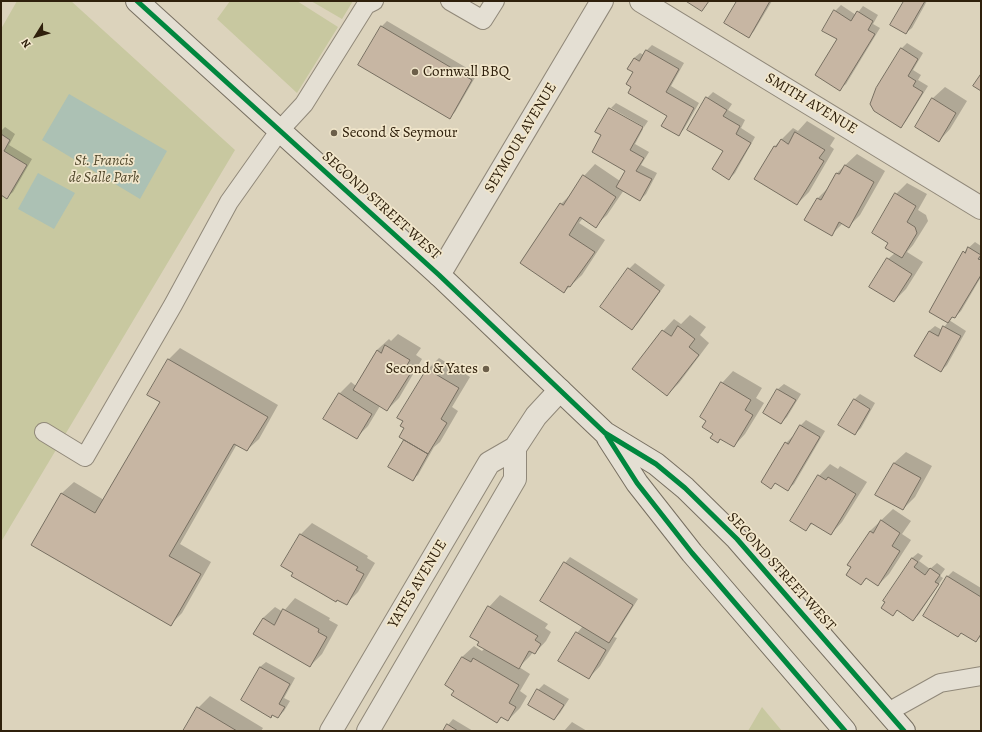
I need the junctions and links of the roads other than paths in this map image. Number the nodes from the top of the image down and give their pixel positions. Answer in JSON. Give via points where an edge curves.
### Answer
{"nodes":[{"id":1,"x":137,"y":1,"type":"edge"},
{"id":2,"x":374,"y":1,"type":"edge"},
{"id":3,"x":450,"y":1,"type":"edge"},
{"id":4,"x":495,"y":1,"type":"edge"},
{"id":5,"x":602,"y":1,"type":"edge"},
{"id":6,"x":641,"y":1,"type":"edge"},
{"id":7,"x":280,"y":130,"type":"junction"},
{"id":8,"x":981,"y":208,"type":"edge"},
{"id":9,"x":439,"y":275,"type":"junction"},
{"id":10,"x":560,"y":390,"type":"junction"},
{"id":11,"x":44,"y":432,"type":"dead end"},
{"id":12,"x":605,"y":433,"type":"junction"},
{"id":13,"x":515,"y":448,"type":"junction"},
{"id":14,"x":403,"y":609,"type":"junction"},
{"id":15,"x":430,"y":624,"type":"junction"},
{"id":16,"x":981,"y":676,"type":"edge"},
{"id":17,"x":888,"y":712,"type":"junction"},
{"id":18,"x":331,"y":731,"type":"edge"},
{"id":19,"x":368,"y":731,"type":"edge"},
{"id":20,"x":845,"y":731,"type":"edge"},
{"id":21,"x":904,"y":731,"type":"edge"}],
"edges":[{"from":1,"to":7,"type":"street","name":"SECOND STREET WEST"},
{"from":2,"to":7,"type":"lane","via":[[366,5],[304,104]]},
{"from":3,"to":4,"type":"lane","via":[[483,20]]},
{"from":5,"to":9,"type":"street","name":"SEYMOUR AVENUE"},
{"from":6,"to":8,"type":"street","name":"SMITH AVENUE"},
{"from":7,"to":9,"type":"street","name":"SECOND STREET WEST"},
{"from":7,"to":11,"type":"lane","via":[[229,202],[85,457]]},
{"from":9,"to":10,"type":"street","name":"SECOND STREET WEST"},
{"from":10,"to":12,"type":"street","name":"SECOND STREET WEST"},
{"from":10,"to":13,"type":"street","name":"YATES AVENUE","via":[[536,416]]},
{"from":12,"to":17,"type":"street","name":"SECOND STREET WEST","via":[[656,464],[738,538]]},
{"from":12,"to":20,"type":"street","name":"SECOND STREET WEST","via":[[637,483],[688,548]]},
{"from":13,"to":14,"type":"street","name":"YATES AVENUE","via":[[489,463]]},
{"from":13,"to":15,"type":"street","name":"YATES AVENUE","via":[[516,479]]},
{"from":14,"to":15,"type":"street"},
{"from":14,"to":18,"type":"street","name":"YATES AVENUE"},
{"from":15,"to":19,"type":"street","name":"YATES AVENUE"},
{"from":16,"to":17,"type":"lane","via":[[940,684]]},
{"from":17,"to":21,"type":"street","name":"SECOND STREET WEST"}]}
